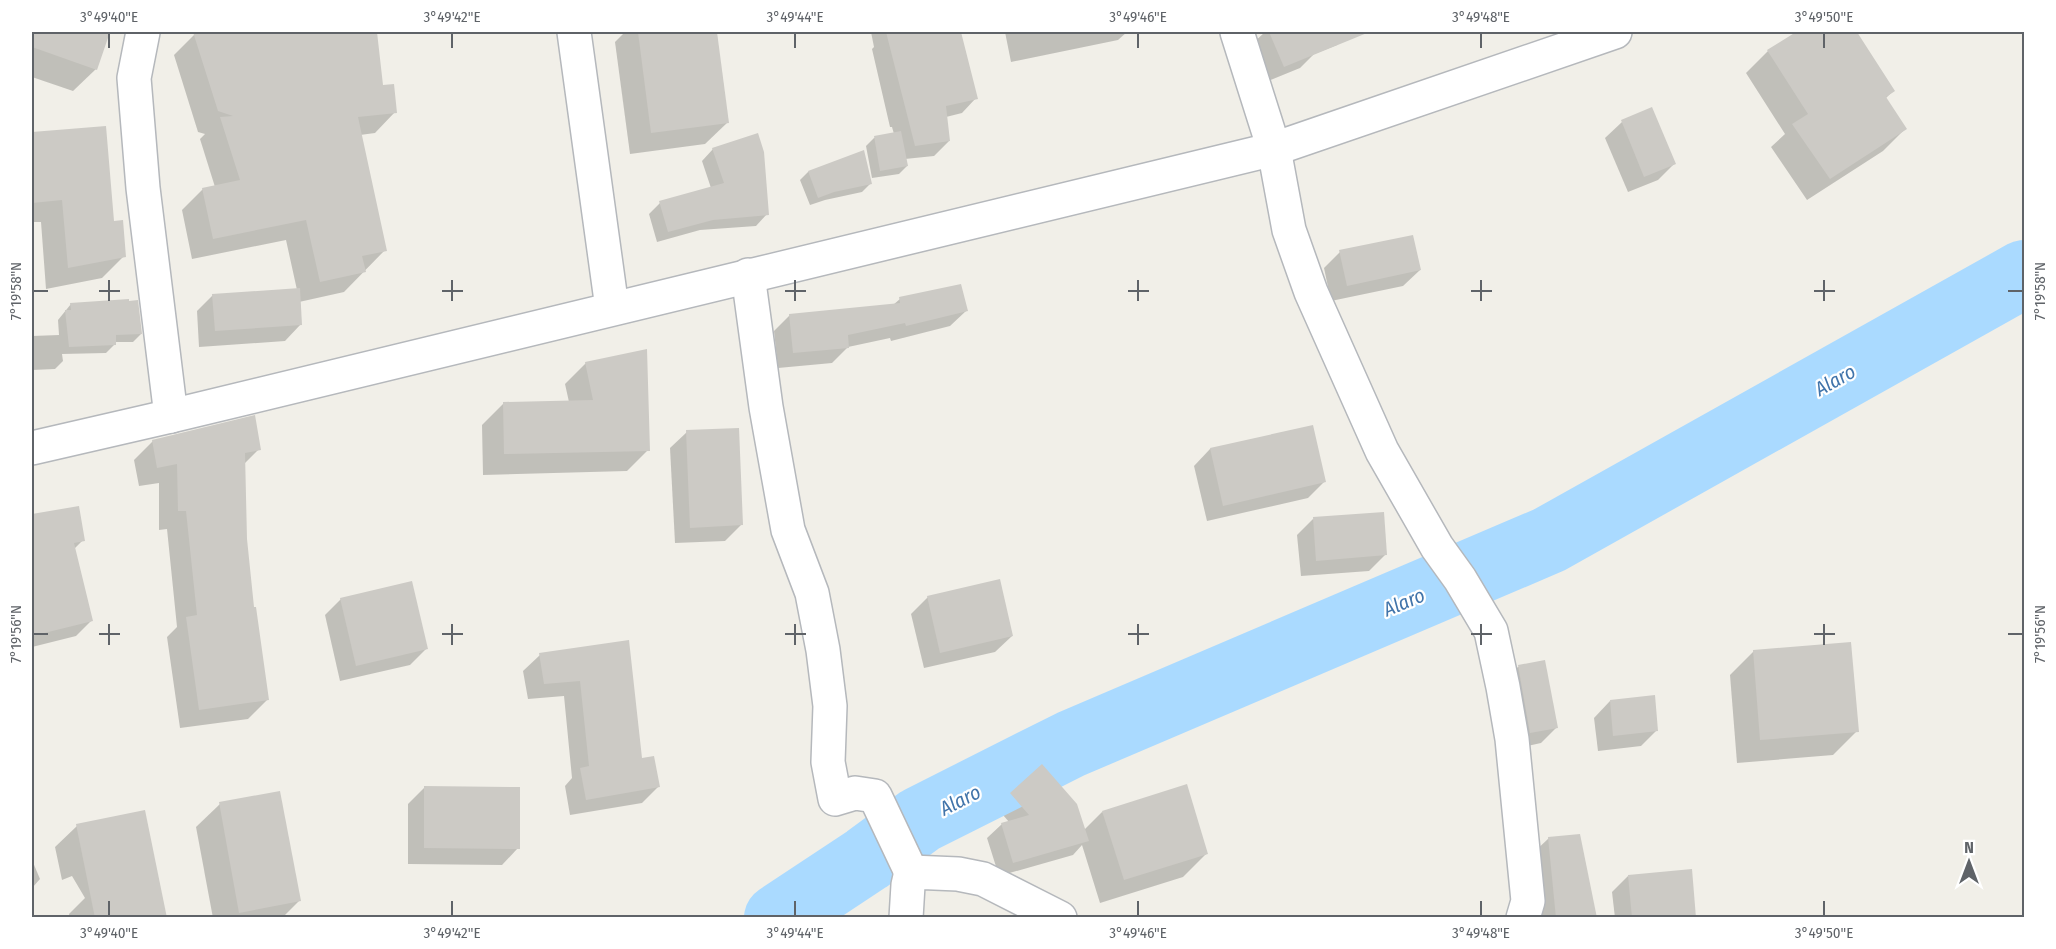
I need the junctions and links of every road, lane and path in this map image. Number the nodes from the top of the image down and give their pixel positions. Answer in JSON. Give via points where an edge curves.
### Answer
{"nodes":[{"id":1,"x":143,"y":32,"type":"edge"},
{"id":2,"x":574,"y":32,"type":"edge"},
{"id":3,"x":1237,"y":32,"type":"edge"},
{"id":4,"x":1615,"y":32,"type":"edge"},
{"id":5,"x":1274,"y":149,"type":"junction"},
{"id":6,"x":748,"y":275,"type":"junction"},
{"id":7,"x":612,"y":308,"type":"junction"},
{"id":8,"x":171,"y":416,"type":"junction"},
{"id":9,"x":32,"y":448,"type":"edge"},
{"id":10,"x":911,"y":872,"type":"junction"},
{"id":11,"x":906,"y":918,"type":"edge"},
{"id":12,"x":1060,"y":918,"type":"edge"},
{"id":13,"x":1523,"y":918,"type":"edge"}],
"edges":[{"from":1,"to":8,"type":"street","via":[[134,78],[142,188]]},
{"from":2,"to":7,"type":"street"},
{"from":3,"to":5,"type":"street"},
{"from":4,"to":5,"type":"street"},
{"from":5,"to":6,"type":"street"},
{"from":5,"to":13,"type":"street","via":[[1289,230],[1311,292],[1382,451],[1491,631],[1512,739],[1528,902]]},
{"from":6,"to":7,"type":"street"},
{"from":6,"to":10,"type":"street","via":[[788,530],[812,593],[823,650],[830,706],[828,762],[835,799],[855,793],[875,796]]},
{"from":7,"to":8,"type":"street"},
{"from":8,"to":9,"type":"street"},
{"from":10,"to":11,"type":"street"},
{"from":10,"to":12,"type":"street","via":[[983,879]]}]}
